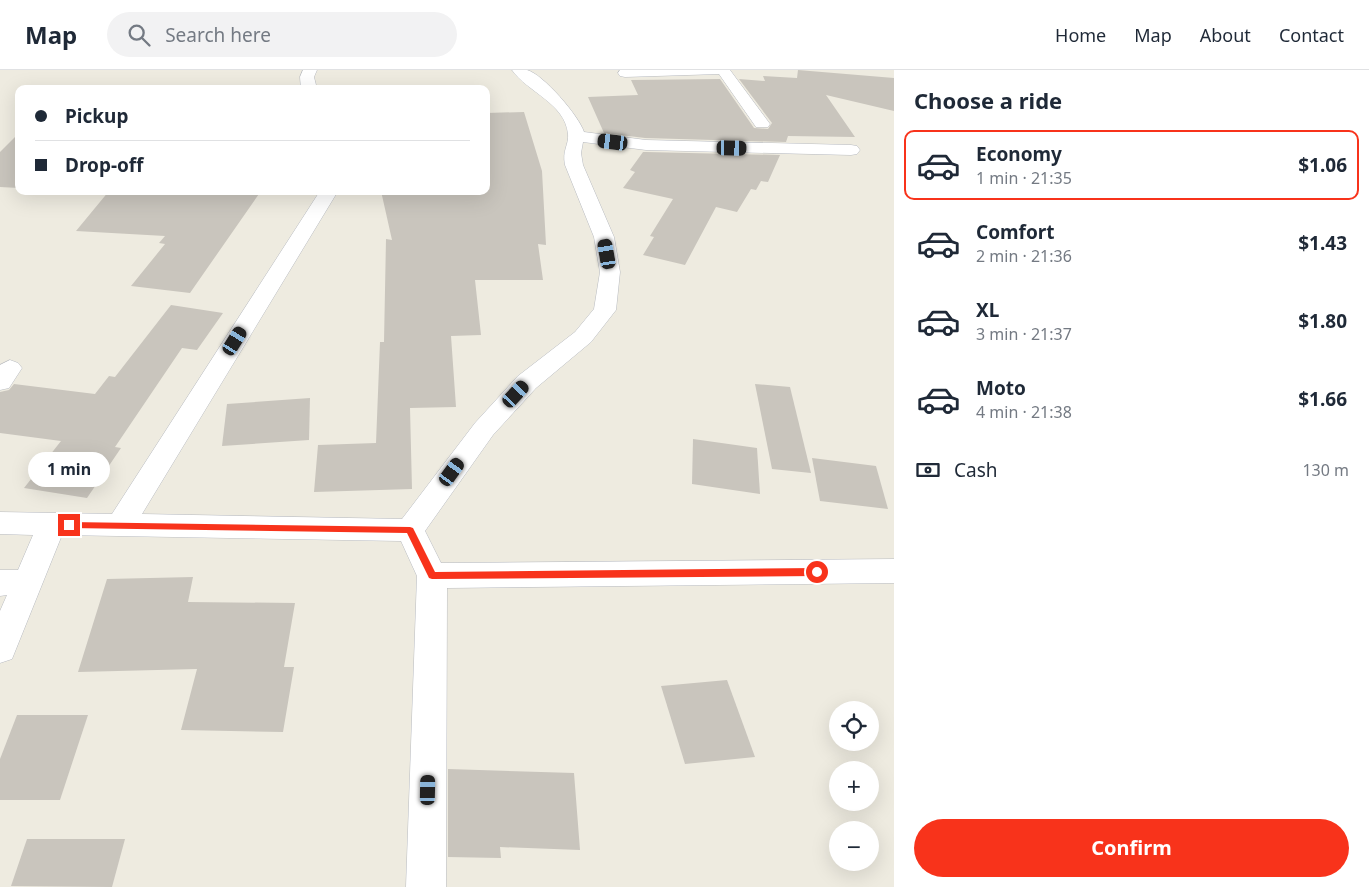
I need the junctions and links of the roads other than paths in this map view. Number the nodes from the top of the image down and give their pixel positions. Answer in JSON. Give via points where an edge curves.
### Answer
{"nodes":[{"id":1,"x":310,"y":70,"type":"edge"},
{"id":2,"x":519,"y":70,"type":"edge"},
{"id":3,"x":722,"y":70,"type":"edge"},
{"id":4,"x":625,"y":72,"type":"dead end"},
{"id":5,"x":308,"y":85,"type":"edge"},
{"id":6,"x":762,"y":124,"type":"dead end"},
{"id":7,"x":577,"y":136,"type":"junction"},
{"id":8,"x":851,"y":150,"type":"dead end"},
{"id":9,"x":326,"y":195,"type":"edge"},
{"id":10,"x":0,"y":523,"type":"edge"},
{"id":11,"x":52,"y":525,"type":"junction"},
{"id":12,"x":120,"y":525,"type":"junction"},
{"id":13,"x":410,"y":530,"type":"junction"},
{"id":14,"x":894,"y":571,"type":"edge"},
{"id":15,"x":432,"y":576,"type":"junction"},
{"id":16,"x":14,"y":582,"type":"edge"},
{"id":17,"x":0,"y":649,"type":"edge"},
{"id":18,"x":426,"y":887,"type":"edge"}],
"edges":[{"from":1,"to":5,"type":"street"},
{"from":2,"to":7,"type":"street","via":[[565,112]]},
{"from":3,"to":4,"type":"street"},
{"from":3,"to":6,"type":"street"},
{"from":7,"to":8,"type":"street","via":[[646,145]]},
{"from":7,"to":13,"type":"street","via":[[572,152],[574,165],[604,237],[610,272],[605,310],[583,337],[527,382],[484,429]]},
{"from":9,"to":12,"type":"street"},
{"from":10,"to":11,"type":"street"},
{"from":11,"to":12,"type":"street"},
{"from":11,"to":16,"type":"street"},
{"from":12,"to":13,"type":"street"},
{"from":13,"to":15,"type":"street"},
{"from":14,"to":15,"type":"street"},
{"from":15,"to":18,"type":"street"},
{"from":16,"to":17,"type":"street"}]}
